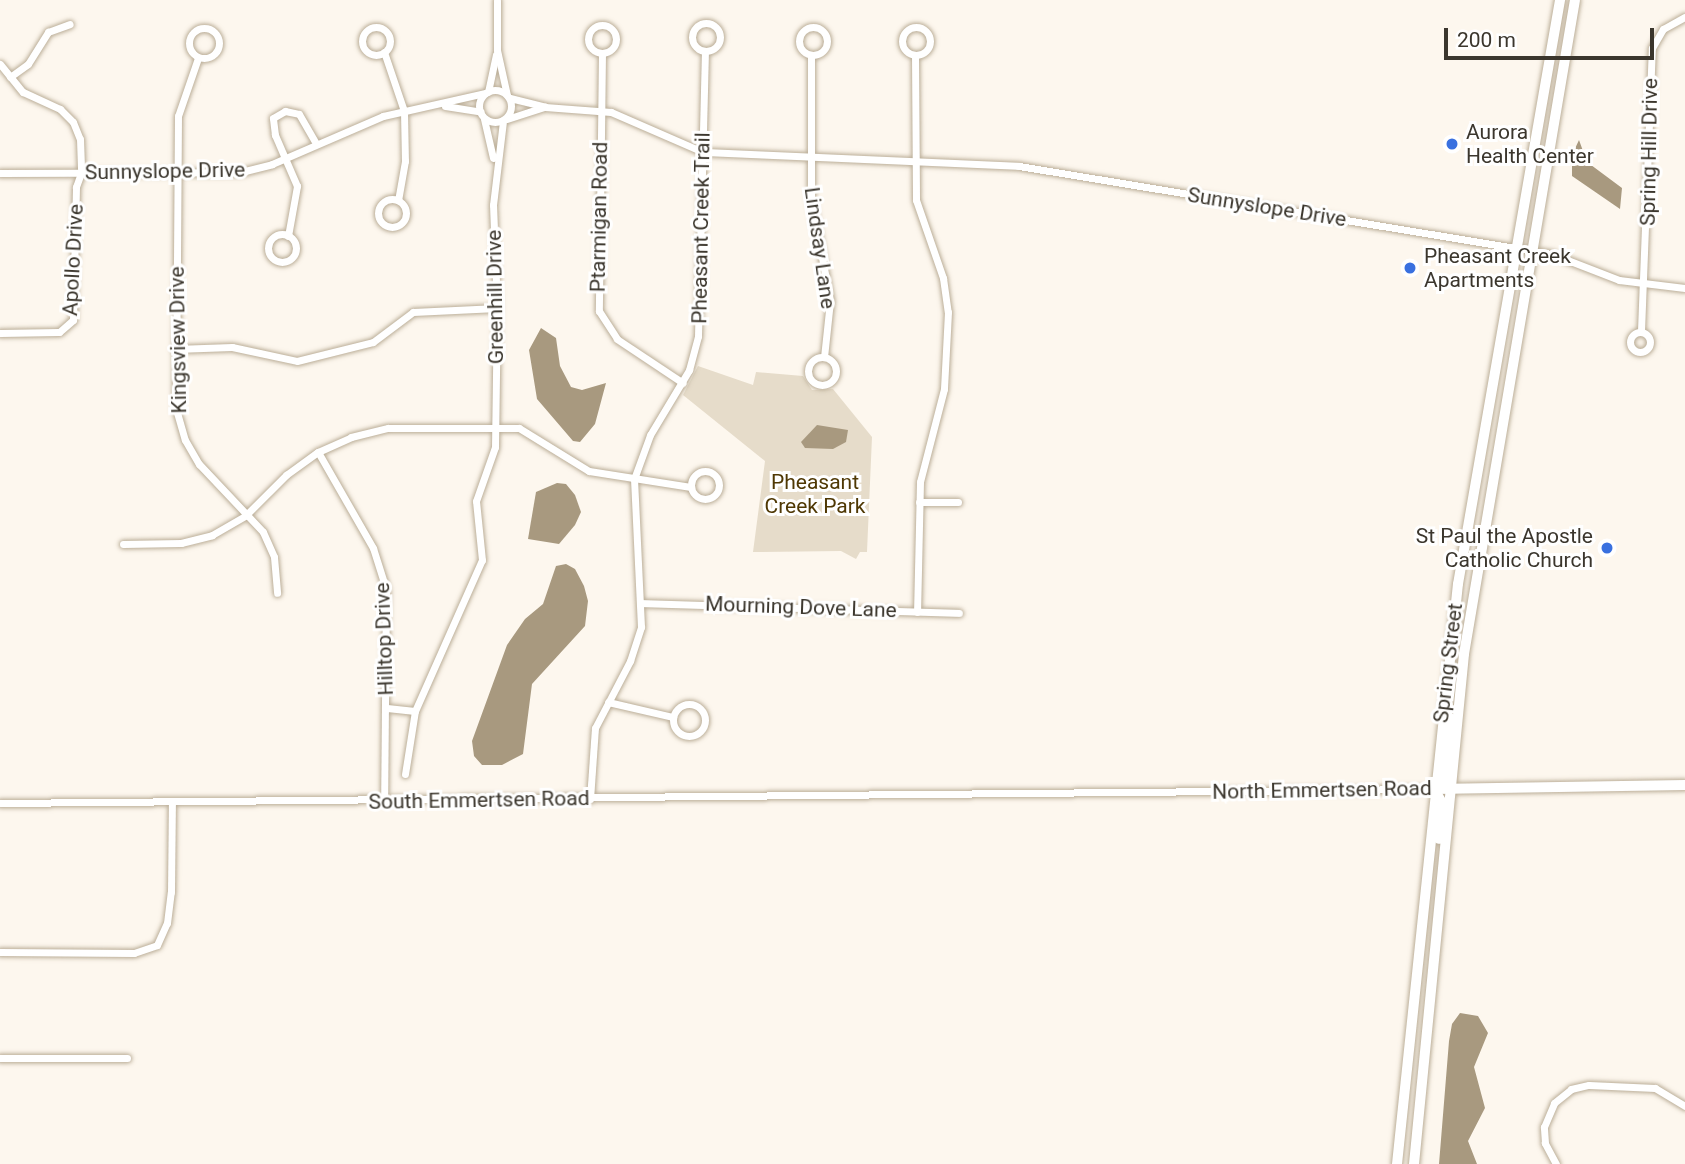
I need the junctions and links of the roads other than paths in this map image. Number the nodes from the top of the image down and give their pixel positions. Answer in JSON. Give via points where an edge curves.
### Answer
{"nodes":[{"id":1,"x":497,"y":0,"type":"edge"},
{"id":2,"x":1560,"y":0,"type":"edge"},
{"id":3,"x":1575,"y":0,"type":"edge"},
{"id":4,"x":1685,"y":17,"type":"edge"},
{"id":5,"x":70,"y":24,"type":"dead end"},
{"id":6,"x":497,"y":50,"type":"junction"},
{"id":7,"x":705,"y":51,"type":"junction"},
{"id":8,"x":384,"y":52,"type":"junction"},
{"id":9,"x":602,"y":53,"type":"junction"},
{"id":10,"x":811,"y":55,"type":"junction"},
{"id":11,"x":915,"y":55,"type":"junction"},
{"id":12,"x":198,"y":58,"type":"junction"},
{"id":13,"x":0,"y":64,"type":"edge"},
{"id":14,"x":10,"y":77,"type":"junction"},
{"id":15,"x":486,"y":92,"type":"junction"},
{"id":16,"x":509,"y":96,"type":"junction"},
{"id":17,"x":444,"y":106,"type":"junction"},
{"id":18,"x":545,"y":107,"type":"junction"},
{"id":19,"x":600,"y":110,"type":"junction"},
{"id":20,"x":404,"y":111,"type":"junction"},
{"id":21,"x":482,"y":115,"type":"junction"},
{"id":22,"x":504,"y":120,"type":"junction"},
{"id":23,"x":316,"y":144,"type":"junction"},
{"id":24,"x":704,"y":152,"type":"junction"},
{"id":25,"x":287,"y":157,"type":"junction"},
{"id":26,"x":811,"y":157,"type":"junction"},
{"id":27,"x":914,"y":159,"type":"junction"},
{"id":28,"x":494,"y":166,"type":"junction"},
{"id":29,"x":0,"y":173,"type":"edge"},
{"id":30,"x":81,"y":173,"type":"junction"},
{"id":31,"x":177,"y":173,"type":"junction"},
{"id":32,"x":398,"y":200,"type":"junction"},
{"id":33,"x":288,"y":236,"type":"junction"},
{"id":34,"x":1514,"y":248,"type":"junction"},
{"id":35,"x":1533,"y":251,"type":"junction"},
{"id":36,"x":1645,"y":284,"type":"junction"},
{"id":37,"x":1685,"y":288,"type":"edge"},
{"id":38,"x":497,"y":308,"type":"junction"},
{"id":39,"x":1641,"y":331,"type":"dead end"},
{"id":40,"x":0,"y":333,"type":"edge"},
{"id":41,"x":175,"y":349,"type":"junction"},
{"id":42,"x":824,"y":357,"type":"junction"},
{"id":43,"x":1496,"y":357,"type":"junction"},
{"id":44,"x":1514,"y":361,"type":"junction"},
{"id":45,"x":683,"y":383,"type":"junction"},
{"id":46,"x":496,"y":427,"type":"junction"},
{"id":47,"x":318,"y":452,"type":"junction"},
{"id":48,"x":634,"y":479,"type":"junction"},
{"id":49,"x":691,"y":487,"type":"junction"},
{"id":50,"x":919,"y":502,"type":"junction"},
{"id":51,"x":958,"y":502,"type":"dead end"},
{"id":52,"x":1472,"y":504,"type":"junction"},
{"id":53,"x":1488,"y":508,"type":"junction"},
{"id":54,"x":248,"y":513,"type":"junction"},
{"id":55,"x":123,"y":544,"type":"dead end"},
{"id":56,"x":277,"y":593,"type":"dead end"},
{"id":57,"x":642,"y":603,"type":"junction"},
{"id":58,"x":917,"y":612,"type":"junction"},
{"id":59,"x":959,"y":613,"type":"dead end"},
{"id":60,"x":608,"y":702,"type":"junction"},
{"id":61,"x":1444,"y":702,"type":"junction"},
{"id":62,"x":1459,"y":703,"type":"junction"},
{"id":63,"x":387,"y":708,"type":"junction"},
{"id":64,"x":415,"y":711,"type":"junction"},
{"id":65,"x":673,"y":717,"type":"junction"},
{"id":66,"x":405,"y":774,"type":"dead end"},
{"id":67,"x":1685,"y":785,"type":"edge"},
{"id":68,"x":1434,"y":789,"type":"junction"},
{"id":69,"x":1451,"y":789,"type":"junction"},
{"id":70,"x":958,"y":795,"type":"joint"},
{"id":71,"x":590,"y":799,"type":"junction"},
{"id":72,"x":384,"y":801,"type":"junction"},
{"id":73,"x":0,"y":803,"type":"edge"},
{"id":74,"x":172,"y":803,"type":"junction"},
{"id":75,"x":1425,"y":880,"type":"junction"},
{"id":76,"x":1442,"y":881,"type":"junction"},
{"id":77,"x":0,"y":952,"type":"edge"},
{"id":78,"x":1408,"y":1056,"type":"junction"},
{"id":79,"x":1425,"y":1057,"type":"junction"},
{"id":80,"x":0,"y":1058,"type":"edge"},
{"id":81,"x":128,"y":1058,"type":"dead end"},
{"id":82,"x":1685,"y":1106,"type":"edge"},
{"id":83,"x":1397,"y":1164,"type":"edge"},
{"id":84,"x":1414,"y":1164,"type":"edge"},
{"id":85,"x":1556,"y":1164,"type":"edge"}],
"edges":[{"from":1,"to":6,"type":"street"},
{"from":2,"to":34,"type":"main road","name":"Spring Street"},
{"from":3,"to":35,"type":"main road","name":"Spring Street"},
{"from":4,"to":36,"type":"street","name":"Spring Hill Drive","via":[[1668,24],[1654,42],[1650,58]]},
{"from":5,"to":14,"type":"street","via":[[48,32],[33,58]]},
{"from":6,"to":15,"type":"street"},
{"from":6,"to":16,"type":"street"},
{"from":7,"to":7,"type":"street","name":"Pheasant Creek Trail","via":[[720,41],[717,28],[710,23],[700,24],[692,35],[697,47]]},
{"from":7,"to":24,"type":"street","name":"Pheasant Creek Trail"},
{"from":8,"to":8,"type":"street","via":[[389,45],[387,32],[380,27],[367,30],[362,38],[366,51]]},
{"from":8,"to":20,"type":"street"},
{"from":9,"to":9,"type":"street","name":"Ptarmigan Road","via":[[610,50],[616,38],[613,30],[600,25],[592,29],[588,42]]},
{"from":9,"to":19,"type":"street","name":"Ptarmigan Road"},
{"from":10,"to":10,"type":"street","name":"Lindsay Lane","via":[[820,52],[827,41],[816,27],[807,28],[799,38],[803,51]]},
{"from":10,"to":26,"type":"street","name":"Lindsay Lane"},
{"from":11,"to":11,"type":"street","via":[[924,53],[930,41],[920,27],[906,31],[902,39],[907,52]]},
{"from":11,"to":27,"type":"street"},
{"from":12,"to":12,"type":"street","name":"Kingsview Drive","via":[[212,57],[218,49],[219,39],[209,29],[198,29],[188,41]]},
{"from":12,"to":31,"type":"street","name":"Kingsview Drive","via":[[178,116]]},
{"from":13,"to":14,"type":"street","name":"Apollo Drive"},
{"from":14,"to":30,"type":"street","name":"Apollo Drive","via":[[23,92],[60,109],[74,122],[80,139]]},
{"from":15,"to":16,"type":"street"},
{"from":15,"to":17,"type":"street","name":"Sunnyslope Drive"},
{"from":15,"to":21,"type":"street"},
{"from":16,"to":18,"type":"street"},
{"from":16,"to":22,"type":"street","name":"Greenhill Drive","via":[[512,107]]},
{"from":17,"to":20,"type":"street","name":"Sunnyslope Drive"},
{"from":17,"to":21,"type":"street","name":"Sunnyslope Drive"},
{"from":18,"to":19,"type":"street","name":"Sunnyslope Drive"},
{"from":18,"to":22,"type":"street"},
{"from":19,"to":24,"type":"street","name":"Sunnyslope Drive"},
{"from":19,"to":45,"type":"street","name":"Ptarmigan Road","via":[[599,311],[617,339]]},
{"from":20,"to":23,"type":"street","name":"Sunnyslope Drive"},
{"from":20,"to":32,"type":"street","via":[[405,161]]},
{"from":21,"to":22,"type":"street","name":"Sunnyslope Drive"},
{"from":21,"to":28,"type":"street","name":"Greenhill Drive"},
{"from":22,"to":28,"type":"street","name":"Greenhill Drive"},
{"from":23,"to":25,"type":"street","name":"Sunnyslope Drive"},
{"from":23,"to":25,"type":"street","via":[[299,114],[277,113],[272,125]]},
{"from":24,"to":26,"type":"street","name":"Sunnyslope Drive"},
{"from":24,"to":45,"type":"street","name":"Pheasant Creek Trail","via":[[700,324]]},
{"from":25,"to":31,"type":"street","name":"Sunnyslope Drive","via":[[241,172]]},
{"from":25,"to":33,"type":"street","via":[[297,186]]},
{"from":26,"to":27,"type":"street","name":"Sunnyslope Drive"},
{"from":26,"to":42,"type":"street","name":"Lindsay Lane","via":[[813,214],[830,301]]},
{"from":27,"to":34,"type":"street","name":"Sunnyslope Drive","via":[[1019,166]]},
{"from":27,"to":50,"type":"street","via":[[918,212],[943,278],[948,312],[944,389]]},
{"from":28,"to":38,"type":"street","name":"Greenhill Drive"},
{"from":29,"to":30,"type":"street","name":"Sunnyslope Drive"},
{"from":30,"to":31,"type":"street","name":"Sunnyslope Drive"},
{"from":30,"to":40,"type":"street","name":"Apollo Drive","via":[[76,187],[74,315],[68,328]]},
{"from":31,"to":41,"type":"street","name":"Kingsview Drive"},
{"from":32,"to":32,"type":"street","via":[[381,204],[379,218],[386,225],[398,225],[405,219],[406,210]]},
{"from":33,"to":33,"type":"street","via":[[271,240],[268,249],[276,261],[289,261],[295,254],[295,242]]},
{"from":34,"to":35,"type":"street","name":"Sunnyslope Drive"},
{"from":34,"to":43,"type":"main road","name":"Spring Street"},
{"from":35,"to":36,"type":"street","name":"Sunnyslope Drive","via":[[1575,261],[1619,280]]},
{"from":35,"to":44,"type":"main road","name":"Spring Street"},
{"from":36,"to":37,"type":"street","name":"Sunnyslope Drive"},
{"from":36,"to":39,"type":"street","name":"Spring Hill Drive"},
{"from":38,"to":41,"type":"street","via":[[413,312],[373,342],[297,361],[232,348]]},
{"from":38,"to":46,"type":"street","name":"Greenhill Drive"},
{"from":41,"to":54,"type":"street","name":"Kingsview Drive","via":[[176,409],[185,440],[209,476]]},
{"from":42,"to":42,"type":"street","name":"Lindsay Lane","via":[[812,362],[808,370],[810,379],[821,386],[830,383],[836,371]]},
{"from":43,"to":44,"type":"main road"},
{"from":43,"to":52,"type":"main road","name":"Spring Street"},
{"from":44,"to":53,"type":"main road","name":"Spring Street"},
{"from":45,"to":48,"type":"street","name":"Pheasant Creek Trail","via":[[650,435]]},
{"from":46,"to":47,"type":"street","via":[[388,428]]},
{"from":46,"to":48,"type":"street","via":[[519,428],[581,468]]},
{"from":46,"to":64,"type":"street","name":"Greenhill Drive","via":[[495,447],[476,501],[482,558],[479,573]]},
{"from":47,"to":54,"type":"street","via":[[286,475]]},
{"from":47,"to":63,"type":"street","name":"Hilltop Drive","via":[[373,548],[383,576]]},
{"from":48,"to":49,"type":"street"},
{"from":48,"to":57,"type":"street","name":"Pheasant Creek Trail"},
{"from":49,"to":49,"type":"street","via":[[695,495],[709,499],[719,484],[716,476],[704,471],[696,475]]},
{"from":50,"to":51,"type":"street"},
{"from":50,"to":58,"type":"street"},
{"from":52,"to":53,"type":"main road"},
{"from":52,"to":61,"type":"main road","name":"Spring Street"},
{"from":53,"to":62,"type":"main road","name":"Spring Street"},
{"from":54,"to":55,"type":"street","via":[[197,540]]},
{"from":54,"to":56,"type":"street","name":"Kingsview Drive","via":[[272,550]]},
{"from":57,"to":58,"type":"street","name":"Mourning Dove Lane"},
{"from":57,"to":60,"type":"street","name":"Pheasant Creek Trail","via":[[636,646]]},
{"from":58,"to":59,"type":"street","name":"Mourning Dove Lane"},
{"from":60,"to":65,"type":"street"},
{"from":60,"to":71,"type":"street","name":"Pheasant Creek Trail","via":[[592,741]]},
{"from":61,"to":62,"type":"main road"},
{"from":61,"to":68,"type":"main road","name":"Spring Street"},
{"from":61,"to":69,"type":"main road","via":[[1449,712],[1443,777]]},
{"from":62,"to":69,"type":"main road","name":"Spring Street"},
{"from":63,"to":64,"type":"street"},
{"from":63,"to":72,"type":"street","name":"Hilltop Drive"},
{"from":64,"to":66,"type":"street","name":"Greenhill Drive"},
{"from":65,"to":65,"type":"street","via":[[678,731],[687,736],[701,730],[705,720],[693,704],[682,705]]},
{"from":67,"to":69,"type":"main road","name":"North Emmertsen Road"},
{"from":68,"to":69,"type":"main road","name":"North Emmertsen Road"},
{"from":68,"to":70,"type":"street","name":"North Emmertsen Road"},
{"from":68,"to":75,"type":"main road","name":"Spring Street"},
{"from":68,"to":76,"type":"main road","via":[[1442,803],[1437,862]]},
{"from":69,"to":76,"type":"main road","name":"Spring Street"},
{"from":70,"to":71,"type":"street","name":"South Emmertsen Road"},
{"from":71,"to":72,"type":"street","name":"South Emmertsen Road"},
{"from":72,"to":74,"type":"street","name":"South Emmertsen Road"},
{"from":73,"to":74,"type":"street","name":"South Emmertsen Road"},
{"from":74,"to":77,"type":"street","via":[[167,923],[157,945],[134,953]]},
{"from":75,"to":76,"type":"main road"},
{"from":75,"to":78,"type":"main road","name":"Spring Street"},
{"from":76,"to":79,"type":"main road","name":"Spring Street"},
{"from":78,"to":79,"type":"main road"},
{"from":78,"to":83,"type":"main road","name":"Spring Street"},
{"from":79,"to":84,"type":"main road","name":"Spring Street"},
{"from":80,"to":81,"type":"street"},
{"from":82,"to":85,"type":"street","via":[[1655,1088],[1579,1086],[1558,1099],[1546,1118],[1545,1143]]}]}
